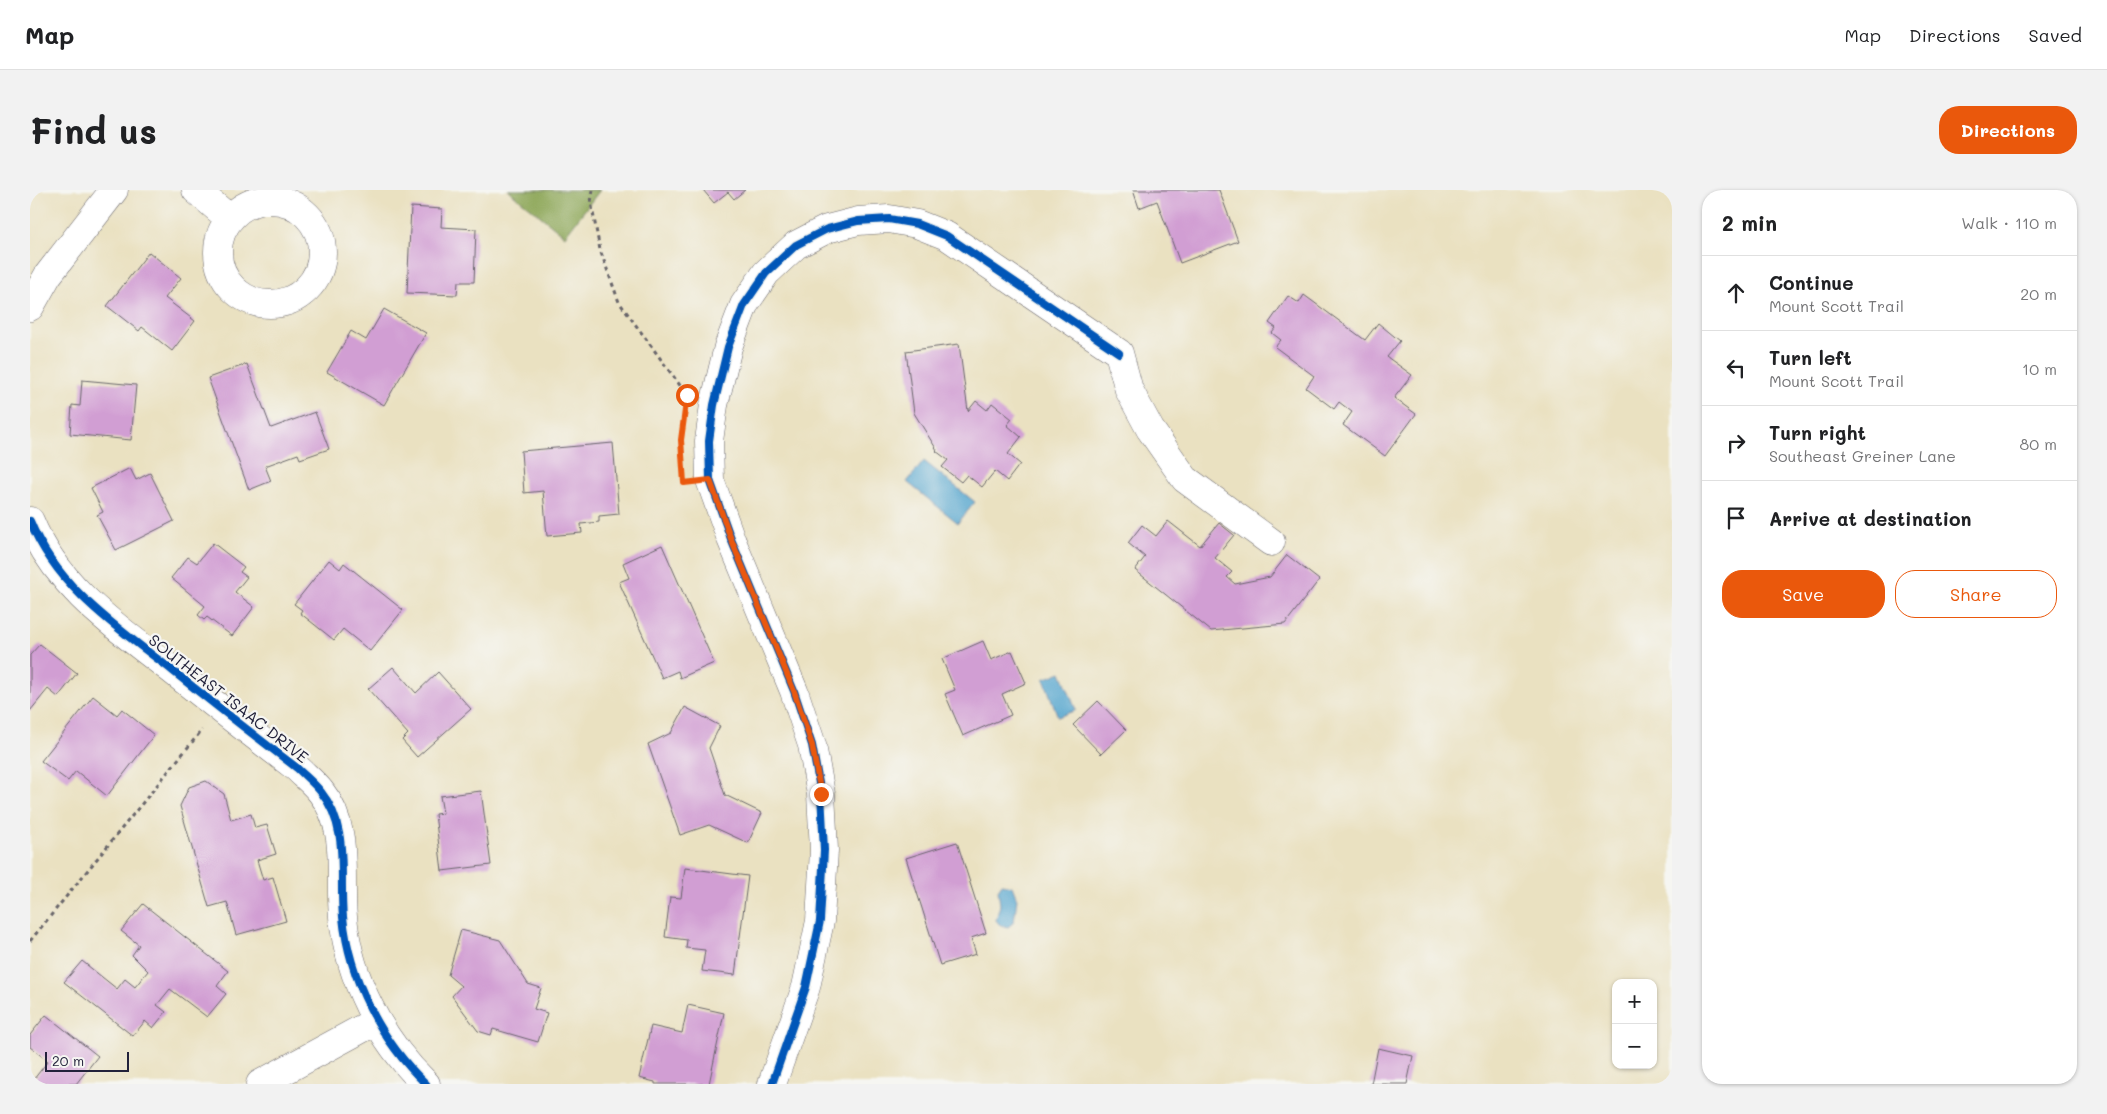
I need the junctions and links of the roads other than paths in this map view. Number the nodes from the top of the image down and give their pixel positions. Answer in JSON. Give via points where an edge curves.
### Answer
{"nodes":[{"id":1,"x":114,"y":190,"type":"edge"},
{"id":2,"x":196,"y":190,"type":"edge"},
{"id":3,"x":230,"y":219,"type":"dead end"},
{"id":4,"x":30,"y":307,"type":"edge"},
{"id":5,"x":30,"y":521,"type":"edge"},
{"id":6,"x":1271,"y":542,"type":"dead end"},
{"id":7,"x":376,"y":1021,"type":"junction"},
{"id":8,"x":260,"y":1084,"type":"edge"},
{"id":9,"x":426,"y":1084,"type":"edge"},
{"id":10,"x":772,"y":1084,"type":"edge"}],
"edges":[{"from":1,"to":4,"type":"street","via":[[48,275]]},
{"from":2,"to":3,"type":"street"},
{"from":5,"to":7,"type":"street","name":"SOUTHEAST ISAAC DRIVE","via":[[58,571],[78,594],[297,768],[322,793],[335,819],[342,847],[343,917],[348,948]]},
{"from":6,"to":10,"type":"street","via":[[1185,478],[1150,429],[1129,390],[1119,352],[947,236],[917,224],[889,219],[858,221],[827,229],[796,245],[766,273],[744,305],[728,347],[709,441],[710,480],[794,691],[812,745],[821,794],[824,850],[820,920],[806,987]]},
{"from":7,"to":8,"type":"street"},
{"from":7,"to":9,"type":"street","name":"SOUTHEAST ISAAC DRIVE","via":[[411,1070]]}]}
